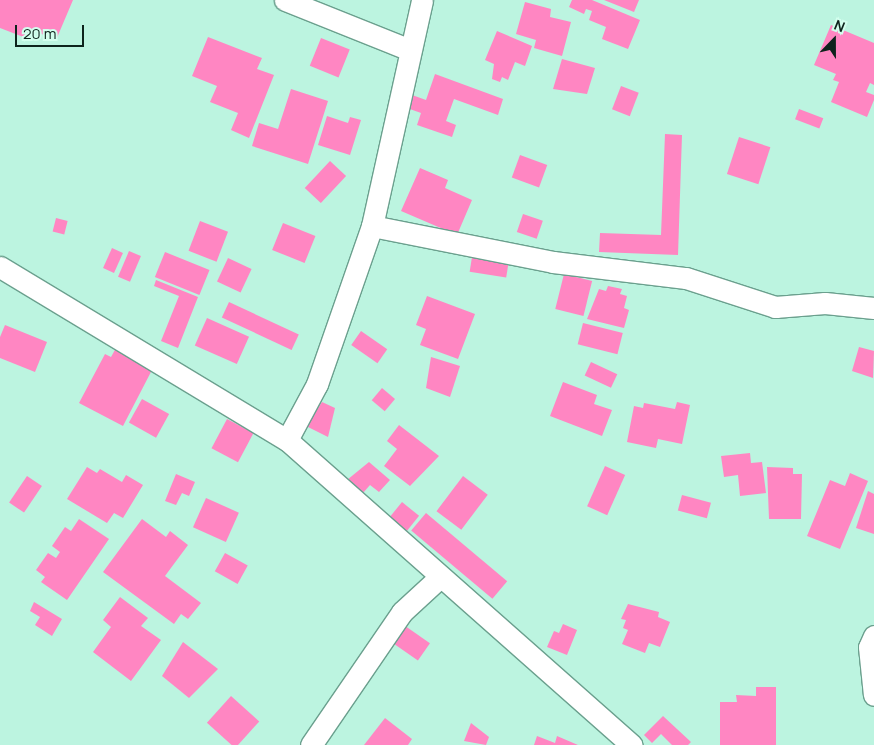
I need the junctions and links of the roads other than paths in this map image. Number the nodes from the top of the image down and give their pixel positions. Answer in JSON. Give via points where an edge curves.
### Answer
{"nodes":[{"id":1,"x":285,"y":0,"type":"edge"},
{"id":2,"x":422,"y":0,"type":"edge"},
{"id":3,"x":410,"y":50,"type":"junction"},
{"id":4,"x":372,"y":226,"type":"junction"},
{"id":5,"x":0,"y":267,"type":"edge"},
{"id":6,"x":874,"y":308,"type":"edge"},
{"id":7,"x":287,"y":440,"type":"junction"},
{"id":8,"x":440,"y":577,"type":"junction"},
{"id":9,"x":874,"y":636,"type":"edge"},
{"id":10,"x":874,"y":696,"type":"edge"},
{"id":11,"x":311,"y":745,"type":"edge"},
{"id":12,"x":632,"y":745,"type":"edge"}],
"edges":[{"from":1,"to":3,"type":"street"},
{"from":2,"to":3,"type":"street"},
{"from":3,"to":4,"type":"street"},
{"from":4,"to":6,"type":"street","via":[[553,262],[686,278],[775,307],[826,303]]},
{"from":4,"to":7,"type":"street","via":[[317,384]]},
{"from":5,"to":7,"type":"street"},
{"from":7,"to":8,"type":"street"},
{"from":8,"to":11,"type":"street","via":[[402,612]]},
{"from":8,"to":12,"type":"street"},
{"from":9,"to":10,"type":"street","via":[[869,647]]}]}
